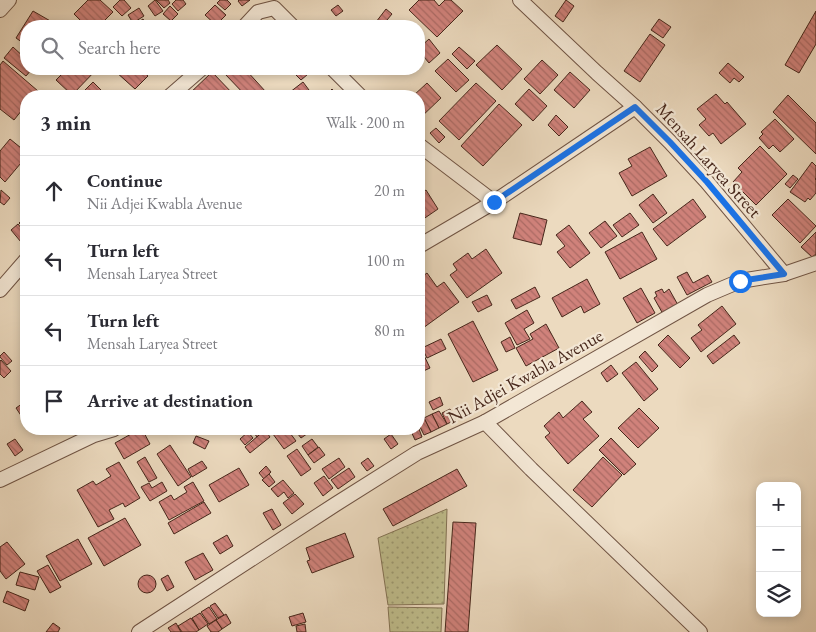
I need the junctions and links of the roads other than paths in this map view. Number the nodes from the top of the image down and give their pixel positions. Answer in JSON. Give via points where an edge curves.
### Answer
{"nodes":[{"id":1,"x":9,"y":0,"type":"edge"},
{"id":2,"x":520,"y":0,"type":"edge"},
{"id":3,"x":271,"y":4,"type":"edge"},
{"id":4,"x":0,"y":10,"type":"edge"},
{"id":5,"x":251,"y":20,"type":"edge"},
{"id":6,"x":286,"y":20,"type":"edge"},
{"id":7,"x":194,"y":75,"type":"edge"},
{"id":8,"x":340,"y":75,"type":"edge"},
{"id":9,"x":177,"y":90,"type":"edge"},
{"id":10,"x":354,"y":90,"type":"edge"},
{"id":11,"x":635,"y":107,"type":"junction"},
{"id":12,"x":425,"y":150,"type":"edge"},
{"id":13,"x":494,"y":202,"type":"junction"},
{"id":14,"x":425,"y":242,"type":"edge"},
{"id":15,"x":816,"y":263,"type":"edge"},
{"id":16,"x":20,"y":267,"type":"edge"},
{"id":17,"x":784,"y":274,"type":"junction"},
{"id":18,"x":0,"y":290,"type":"edge"},
{"id":19,"x":485,"y":422,"type":"junction"},
{"id":20,"x":94,"y":435,"type":"edge"},
{"id":21,"x":0,"y":480,"type":"edge"},
{"id":22,"x":139,"y":632,"type":"edge"},
{"id":23,"x":700,"y":632,"type":"edge"}],
"edges":[{"from":1,"to":4,"type":"street"},
{"from":2,"to":11,"type":"street"},
{"from":3,"to":5,"type":"street"},
{"from":3,"to":6,"type":"street"},
{"from":7,"to":9,"type":"street"},
{"from":8,"to":10,"type":"street"},
{"from":11,"to":13,"type":"street","name":"Mensah Laryea Street"},
{"from":11,"to":17,"type":"street","name":"Mensah Laryea Street","via":[[707,182]]},
{"from":12,"to":13,"type":"street"},
{"from":13,"to":14,"type":"street","name":"Mensah Laryea Street"},
{"from":15,"to":17,"type":"street","name":"Nii Adjei Kwabla Avenue"},
{"from":16,"to":18,"type":"street"},
{"from":17,"to":19,"type":"street","name":"Nii Adjei Kwabla Avenue","via":[[740,281],[707,295]]},
{"from":19,"to":22,"type":"street","name":"Nii Adjei Kwabla Avenue","via":[[417,453]]},
{"from":19,"to":23,"type":"street"},
{"from":20,"to":21,"type":"street"}]}
